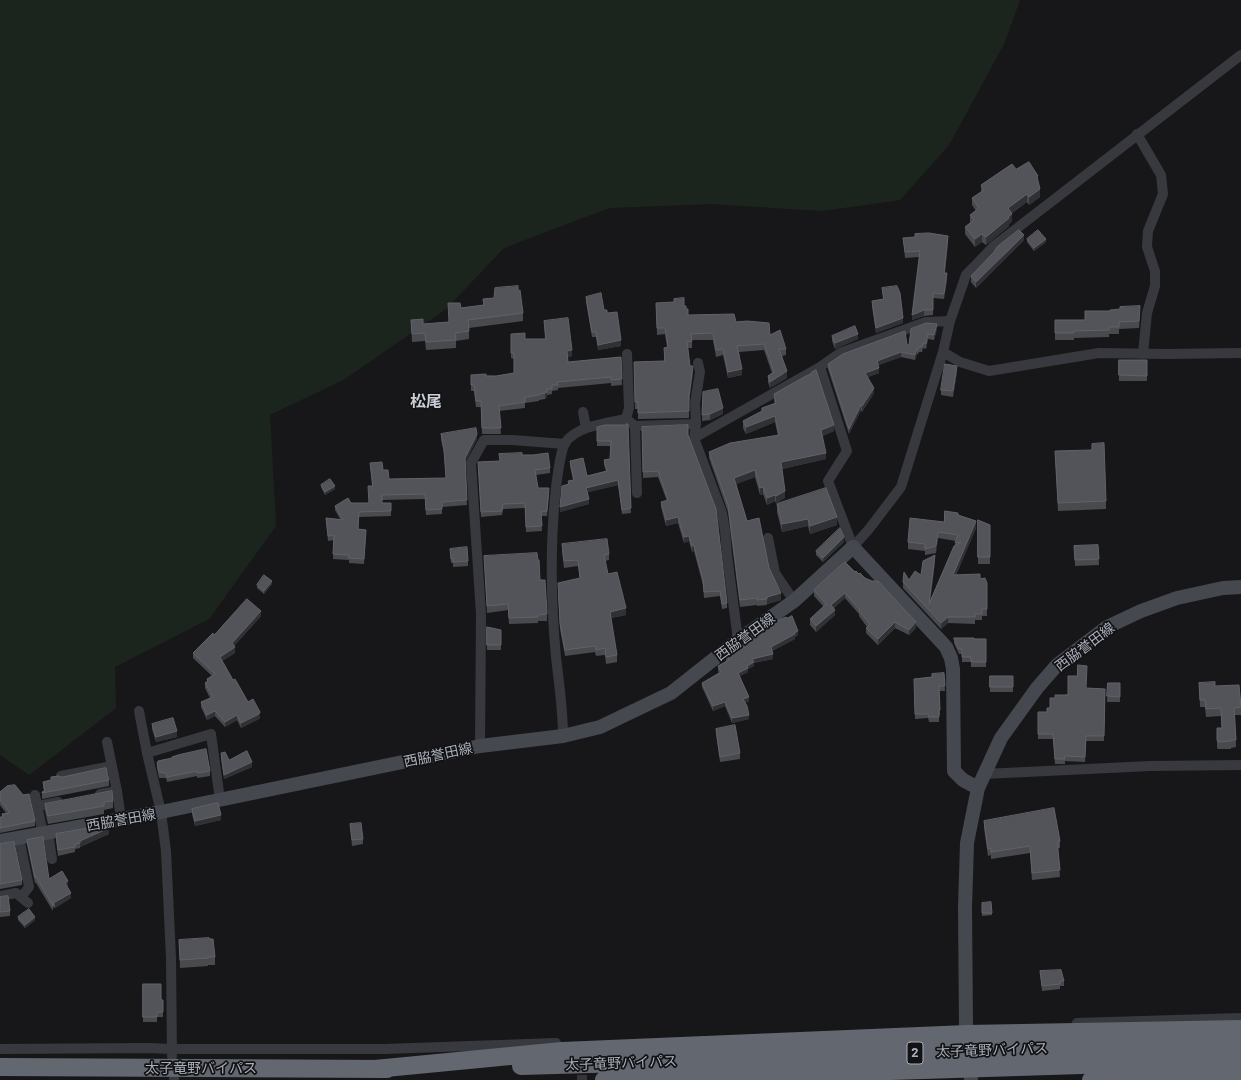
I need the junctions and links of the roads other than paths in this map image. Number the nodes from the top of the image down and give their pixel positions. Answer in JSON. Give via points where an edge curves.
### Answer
{"nodes":[{"id":1,"x":1241,"y":54,"type":"edge"},
{"id":2,"x":1137,"y":134,"type":"junction"},
{"id":3,"x":950,"y":321,"type":"junction"},
{"id":4,"x":943,"y":352,"type":"junction"},
{"id":5,"x":1241,"y":353,"type":"edge"},
{"id":6,"x":627,"y":354,"type":"dead end"},
{"id":7,"x":1143,"y":354,"type":"junction"},
{"id":8,"x":698,"y":363,"type":"dead end"},
{"id":9,"x":820,"y":367,"type":"junction"},
{"id":10,"x":584,"y":412,"type":"dead end"},
{"id":11,"x":626,"y":419,"type":"junction"},
{"id":12,"x":696,"y":424,"type":"junction"},
{"id":13,"x":635,"y":426,"type":"junction"},
{"id":14,"x":586,"y":428,"type":"junction"},
{"id":15,"x":694,"y":438,"type":"junction"},
{"id":16,"x":565,"y":444,"type":"junction"},
{"id":17,"x":637,"y":493,"type":"dead end"},
{"id":18,"x":768,"y":538,"type":"dead end"},
{"id":19,"x":853,"y":548,"type":"junction"},
{"id":20,"x":1241,"y":587,"type":"edge"},
{"id":21,"x":794,"y":601,"type":"junction"},
{"id":22,"x":738,"y":640,"type":"junction"},
{"id":23,"x":139,"y":711,"type":"dead end"},
{"id":24,"x":563,"y":736,"type":"junction"},
{"id":25,"x":107,"y":742,"type":"dead end"},
{"id":26,"x":480,"y":746,"type":"junction"},
{"id":27,"x":147,"y":753,"type":"junction"},
{"id":28,"x":1241,"y":765,"type":"edge"},
{"id":29,"x":112,"y":766,"type":"junction"},
{"id":30,"x":984,"y":774,"type":"junction"},
{"id":31,"x":61,"y":776,"type":"edge"},
{"id":32,"x":978,"y":788,"type":"junction"},
{"id":33,"x":117,"y":791,"type":"junction"},
{"id":34,"x":35,"y":795,"type":"dead end"},
{"id":35,"x":88,"y":796,"type":"edge"},
{"id":36,"x":67,"y":800,"type":"edge"},
{"id":37,"x":220,"y":800,"type":"junction"},
{"id":38,"x":38,"y":806,"type":"junction"},
{"id":39,"x":161,"y":812,"type":"junction"},
{"id":40,"x":121,"y":819,"type":"junction"},
{"id":41,"x":46,"y":833,"type":"junction"},
{"id":42,"x":19,"y":838,"type":"junction"},
{"id":43,"x":0,"y":841,"type":"edge"},
{"id":44,"x":52,"y":859,"type":"dead end"},
{"id":45,"x":0,"y":896,"type":"edge"},
{"id":46,"x":1241,"y":1018,"type":"edge"},
{"id":47,"x":1241,"y":1029,"type":"edge"},
{"id":48,"x":967,"y":1030,"type":"junction"},
{"id":49,"x":1241,"y":1042,"type":"edge"},
{"id":50,"x":0,"y":1049,"type":"edge"},
{"id":51,"x":172,"y":1053,"type":"junction"},
{"id":52,"x":590,"y":1057,"type":"junction"},
{"id":53,"x":1241,"y":1060,"type":"edge"},
{"id":54,"x":3,"y":1067,"type":"edge"},
{"id":55,"x":1241,"y":1074,"type":"edge"},
{"id":56,"x":604,"y":1080,"type":"edge"},
{"id":57,"x":971,"y":1080,"type":"edge"},
{"id":58,"x":1091,"y":1080,"type":"edge"}],
"edges":[{"from":1,"to":2,"type":"street"},
{"from":2,"to":3,"type":"street","via":[[994,246],[966,274]]},
{"from":2,"to":7,"type":"street","via":[[1161,175],[1163,194],[1148,231],[1147,247],[1155,270],[1155,286],[1147,313]]},
{"from":3,"to":4,"type":"street"},
{"from":3,"to":9,"type":"street","via":[[926,322],[840,353]]},
{"from":4,"to":7,"type":"street","via":[[960,362],[989,371],[1099,353]]},
{"from":4,"to":19,"type":"street","via":[[901,487]]},
{"from":5,"to":7,"type":"street"},
{"from":6,"to":11,"type":"street","via":[[629,408]]},
{"from":8,"to":12,"type":"street","via":[[700,372],[695,403]]},
{"from":9,"to":15,"type":"street"},
{"from":9,"to":19,"type":"street","via":[[846,451],[828,481]]},
{"from":10,"to":14,"type":"street"},
{"from":11,"to":13,"type":"street"},
{"from":11,"to":14,"type":"street"},
{"from":12,"to":13,"type":"street"},
{"from":12,"to":15,"type":"street"},
{"from":13,"to":17,"type":"street"},
{"from":14,"to":16,"type":"street"},
{"from":15,"to":22,"type":"street","via":[[722,513]]},
{"from":16,"to":24,"type":"street","via":[[556,482],[552,530],[552,592]]},
{"from":16,"to":26,"type":"street","via":[[484,440],[471,463],[481,614]]},
{"from":18,"to":21,"type":"street","via":[[775,573]]},
{"from":19,"to":21,"type":"main road","name":"西脇誉田線"},
{"from":19,"to":32,"type":"main road","via":[[946,647],[952,658],[954,771],[963,780]]},
{"from":20,"to":30,"type":"main road","name":"西脇誉田線","via":[[1223,588],[1177,598],[1107,627],[1057,665],[1037,688],[1001,738]]},
{"from":21,"to":22,"type":"main road","name":"西脇誉田線"},
{"from":22,"to":24,"type":"main road","name":"西脇誉田線","via":[[671,694],[600,727]]},
{"from":23,"to":27,"type":"street"},
{"from":24,"to":26,"type":"main road","name":"西脇誉田線"},
{"from":25,"to":29,"type":"street"},
{"from":26,"to":37,"type":"main road","name":"西脇誉田線"},
{"from":27,"to":37,"type":"street","via":[[210,734]]},
{"from":27,"to":39,"type":"street"},
{"from":28,"to":30,"type":"street","via":[[1150,766]]},
{"from":29,"to":31,"type":"street"},
{"from":29,"to":33,"type":"street"},
{"from":30,"to":32,"type":"main road","name":"西脇誉田線"},
{"from":32,"to":48,"type":"main road","name":"西脇誉田線","via":[[967,843]]},
{"from":33,"to":35,"type":"street"},
{"from":33,"to":40,"type":"street"},
{"from":34,"to":38,"type":"street"},
{"from":36,"to":38,"type":"street"},
{"from":37,"to":39,"type":"main road","name":"西脇誉田線"},
{"from":38,"to":41,"type":"street"},
{"from":39,"to":40,"type":"main road","name":"西脇誉田線"},
{"from":39,"to":51,"type":"street","via":[[166,851],[172,958]]},
{"from":40,"to":41,"type":"main road","name":"西脇誉田線"},
{"from":41,"to":42,"type":"main road","name":"西脇誉田線"},
{"from":41,"to":44,"type":"street"},
{"from":42,"to":43,"type":"main road","name":"西脇誉田線"},
{"from":42,"to":45,"type":"street","via":[[29,887],[25,900],[16,893]]},
{"from":46,"to":48,"type":"street"},
{"from":47,"to":48,"type":"highway"},
{"from":48,"to":51,"type":"street","via":[[384,1049]]},
{"from":48,"to":52,"type":"highway"},
{"from":48,"to":57,"type":"main road","name":"西脇誉田線"},
{"from":49,"to":52,"type":"highway","name":"太子竜野バイパス","number":"2","bridge":true},
{"from":50,"to":51,"type":"street","via":[[148,1048]]},
{"from":52,"to":54,"type":"highway","name":"太子竜野バイパス","number":"2","via":[[375,1069]]},
{"from":53,"to":56,"type":"highway","name":"太子竜野バイパス","number":"2","bridge":true},
{"from":55,"to":58,"type":"highway"}]}
